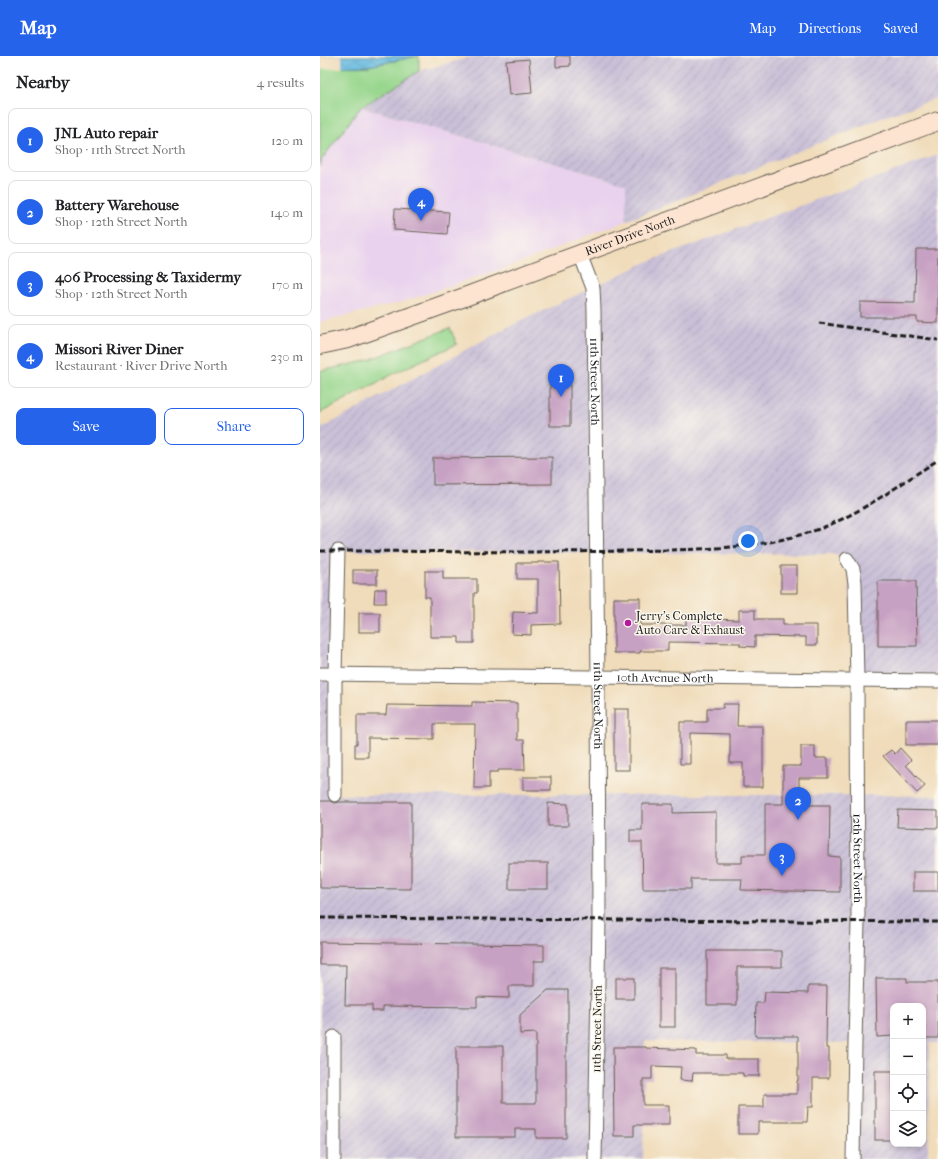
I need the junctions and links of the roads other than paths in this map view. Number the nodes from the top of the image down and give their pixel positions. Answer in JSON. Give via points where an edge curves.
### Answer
{"nodes":[{"id":1,"x":938,"y":121,"type":"edge"},
{"id":2,"x":580,"y":254,"type":"junction"},
{"id":3,"x":320,"y":345,"type":"edge"},
{"id":4,"x":338,"y":551,"type":"dead end"},
{"id":5,"x":847,"y":559,"type":"dead end"},
{"id":6,"x":320,"y":674,"type":"edge"},
{"id":7,"x":335,"y":674,"type":"junction"},
{"id":8,"x":598,"y":678,"type":"junction"},
{"id":9,"x":857,"y":680,"type":"junction"},
{"id":10,"x":938,"y":681,"type":"edge"},
{"id":11,"x":335,"y":796,"type":"dead end"},
{"id":12,"x":334,"y":1037,"type":"dead end"},
{"id":13,"x":334,"y":1159,"type":"edge"},
{"id":14,"x":595,"y":1159,"type":"edge"},
{"id":15,"x":853,"y":1159,"type":"edge"}],
"edges":[{"from":1,"to":2,"type":"main road","name":"River Drive North"},
{"from":2,"to":3,"type":"main road","name":"River Drive North","via":[[348,339]]},
{"from":2,"to":8,"type":"street","name":"11th Street North","via":[[593,288],[594,310]]},
{"from":4,"to":7,"type":"street"},
{"from":5,"to":9,"type":"street","name":"12th Street North","via":[[853,568],[855,583]]},
{"from":6,"to":7,"type":"street","name":"10th Avenue North"},
{"from":7,"to":8,"type":"street","name":"10th Avenue North"},
{"from":7,"to":11,"type":"street"},
{"from":8,"to":9,"type":"street","name":"10th Avenue North"},
{"from":8,"to":14,"type":"street","name":"11th Street North","via":[[599,920]]},
{"from":9,"to":10,"type":"street","name":"10th Avenue North"},
{"from":9,"to":15,"type":"street","name":"12th Street North","via":[[858,922]]},
{"from":12,"to":13,"type":"street"}]}
